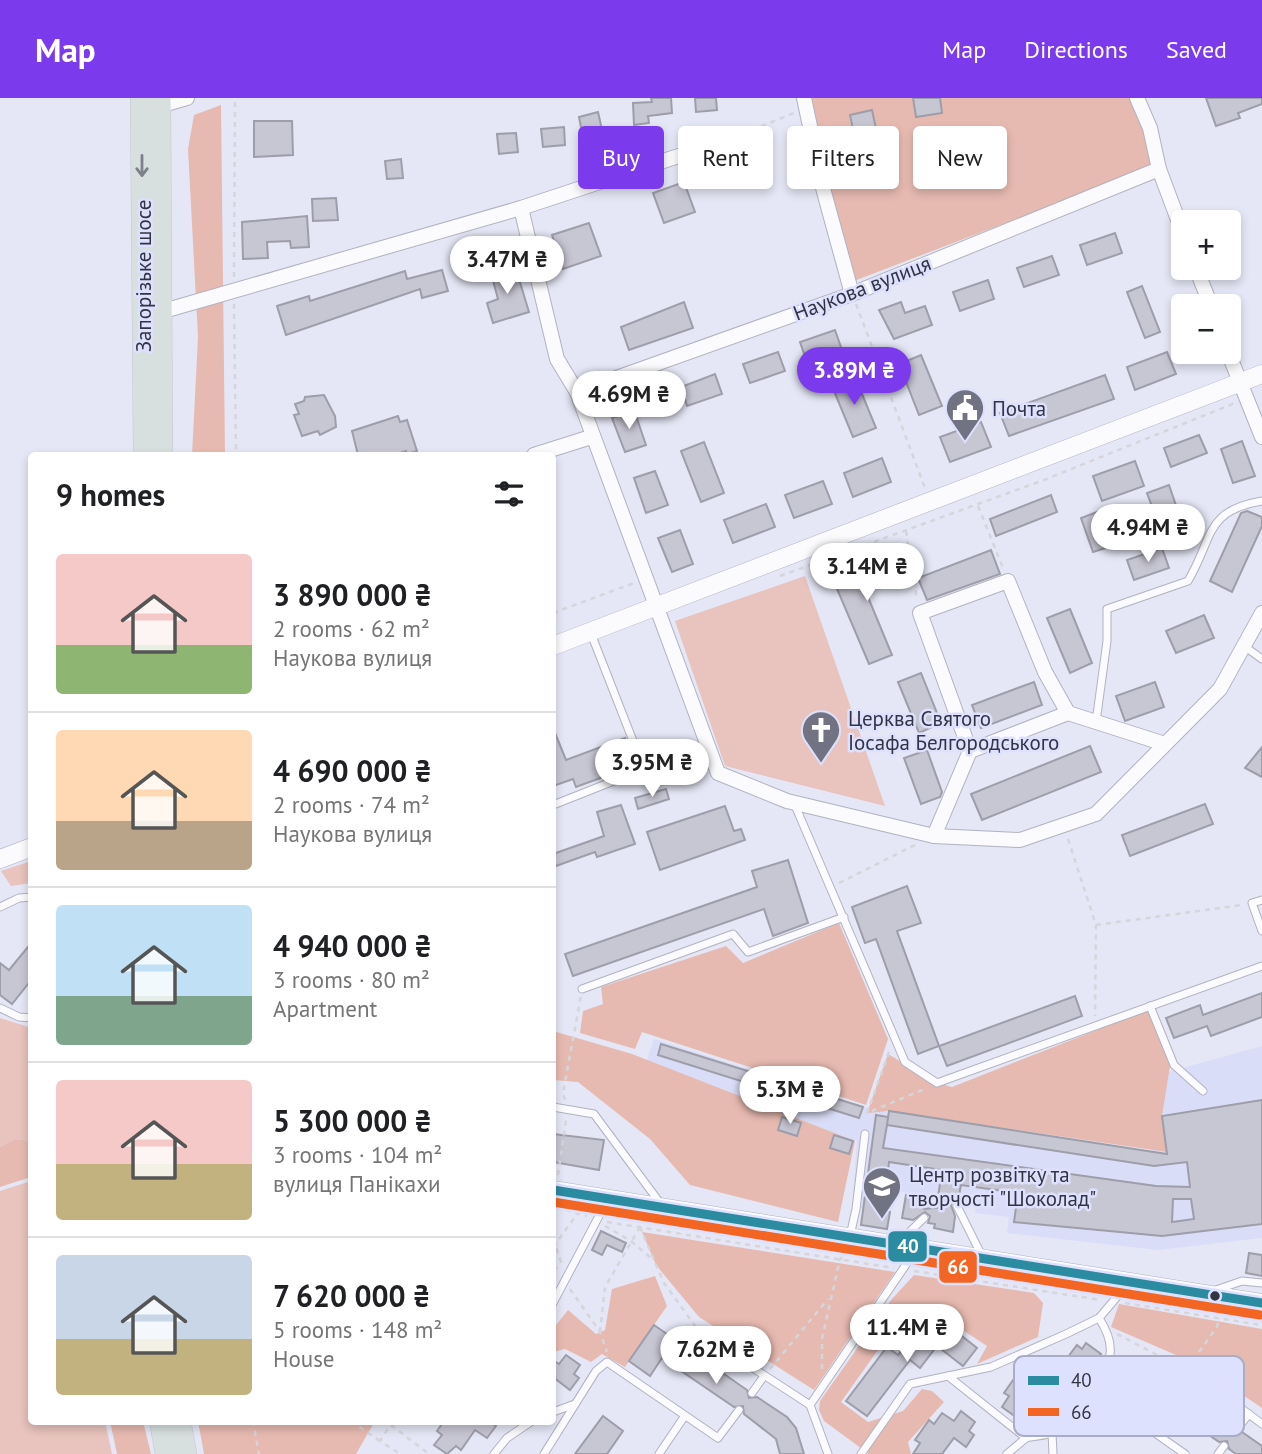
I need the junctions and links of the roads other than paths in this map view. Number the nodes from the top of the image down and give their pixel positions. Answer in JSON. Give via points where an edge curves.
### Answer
{"nodes":[{"id":1,"x":187,"y":98,"type":"edge"},
{"id":2,"x":1137,"y":98,"type":"edge"},
{"id":3,"x":153,"y":101,"type":"edge"},
{"id":4,"x":805,"y":103,"type":"edge"},
{"id":5,"x":678,"y":156,"type":"edge"},
{"id":6,"x":1159,"y":169,"type":"junction"},
{"id":7,"x":521,"y":208,"type":"junction"},
{"id":8,"x":1174,"y":210,"type":"edge"},
{"id":9,"x":852,"y":294,"type":"junction"},
{"id":10,"x":160,"y":312,"type":"junction"},
{"id":11,"x":1233,"y":364,"type":"edge"},
{"id":12,"x":1262,"y":374,"type":"edge"},
{"id":13,"x":1243,"y":391,"type":"junction"},
{"id":14,"x":577,"y":392,"type":"junction"},
{"id":15,"x":591,"y":437,"type":"junction"},
{"id":16,"x":1262,"y":437,"type":"edge"},
{"id":17,"x":145,"y":452,"type":"edge"},
{"id":18,"x":161,"y":452,"type":"edge"},
{"id":19,"x":544,"y":452,"type":"edge"},
{"id":20,"x":1262,"y":501,"type":"edge"},
{"id":21,"x":656,"y":605,"type":"junction"},
{"id":22,"x":1262,"y":613,"type":"edge"},
{"id":23,"x":590,"y":631,"type":"junction"},
{"id":24,"x":556,"y":645,"type":"edge"},
{"id":25,"x":1244,"y":646,"type":"junction"},
{"id":26,"x":1262,"y":660,"type":"edge"},
{"id":27,"x":1068,"y":713,"type":"junction"},
{"id":28,"x":1096,"y":722,"type":"junction"},
{"id":29,"x":1166,"y":744,"type":"junction"},
{"id":30,"x":970,"y":751,"type":"junction"},
{"id":31,"x":793,"y":802,"type":"junction"},
{"id":32,"x":556,"y":804,"type":"edge"},
{"id":33,"x":934,"y":836,"type":"junction"},
{"id":34,"x":28,"y":848,"type":"edge"},
{"id":35,"x":0,"y":859,"type":"edge"},
{"id":36,"x":28,"y":898,"type":"edge"},
{"id":37,"x":1262,"y":900,"type":"edge"},
{"id":38,"x":0,"y":905,"type":"edge"},
{"id":39,"x":845,"y":918,"type":"junction"},
{"id":40,"x":1262,"y":931,"type":"edge"},
{"id":41,"x":1262,"y":966,"type":"edge"},
{"id":42,"x":582,"y":989,"type":"road end"},
{"id":43,"x":1150,"y":1006,"type":"junction"},
{"id":44,"x":0,"y":1008,"type":"edge"},
{"id":45,"x":28,"y":1018,"type":"edge"},
{"id":46,"x":1203,"y":1091,"type":"dead end"},
{"id":47,"x":556,"y":1107,"type":"edge"},
{"id":48,"x":865,"y":1134,"type":"dead end"},
{"id":49,"x":556,"y":1183,"type":"edge"},
{"id":50,"x":608,"y":1198,"type":"junction"},
{"id":51,"x":926,"y":1203,"type":"dead end"},
{"id":52,"x":939,"y":1203,"type":"dead end"},
{"id":53,"x":663,"y":1206,"type":"junction"},
{"id":54,"x":957,"y":1206,"type":"dead end"},
{"id":55,"x":924,"y":1219,"type":"dead end"},
{"id":56,"x":854,"y":1242,"type":"junction"},
{"id":57,"x":897,"y":1244,"type":"junction"},
{"id":58,"x":917,"y":1247,"type":"junction"},
{"id":59,"x":982,"y":1256,"type":"junction"},
{"id":60,"x":1131,"y":1281,"type":"junction"},
{"id":61,"x":1262,"y":1283,"type":"edge"},
{"id":62,"x":1208,"y":1293,"type":"junction"},
{"id":63,"x":556,"y":1297,"type":"edge"},
{"id":64,"x":1262,"y":1303,"type":"edge"},
{"id":65,"x":1099,"y":1318,"type":"junction"},
{"id":66,"x":704,"y":1336,"type":"road end"},
{"id":67,"x":1016,"y":1356,"type":"edge"},
{"id":68,"x":1109,"y":1356,"type":"edge"},
{"id":69,"x":1014,"y":1357,"type":"edge"},
{"id":70,"x":764,"y":1376,"type":"junction"},
{"id":71,"x":948,"y":1376,"type":"junction"},
{"id":72,"x":752,"y":1393,"type":"dead end"},
{"id":73,"x":575,"y":1404,"type":"junction"},
{"id":74,"x":810,"y":1405,"type":"junction"},
{"id":75,"x":739,"y":1410,"type":"dead end"},
{"id":76,"x":1244,"y":1410,"type":"edge"},
{"id":77,"x":556,"y":1411,"type":"edge"},
{"id":78,"x":1249,"y":1414,"type":"junction"},
{"id":79,"x":684,"y":1416,"type":"junction"},
{"id":80,"x":1244,"y":1420,"type":"edge"},
{"id":81,"x":1262,"y":1424,"type":"edge"},
{"id":82,"x":161,"y":1425,"type":"edge"},
{"id":83,"x":180,"y":1425,"type":"edge"},
{"id":84,"x":526,"y":1425,"type":"edge"},
{"id":85,"x":1014,"y":1428,"type":"edge"},
{"id":86,"x":1023,"y":1436,"type":"edge"},
{"id":87,"x":1036,"y":1436,"type":"edge"},
{"id":88,"x":1052,"y":1436,"type":"edge"},
{"id":89,"x":1159,"y":1436,"type":"edge"},
{"id":90,"x":1026,"y":1438,"type":"junction"},
{"id":91,"x":1224,"y":1446,"type":"dead end"},
{"id":92,"x":167,"y":1454,"type":"edge"},
{"id":93,"x":185,"y":1454,"type":"edge"},
{"id":94,"x":494,"y":1454,"type":"edge"},
{"id":95,"x":544,"y":1454,"type":"edge"},
{"id":96,"x":659,"y":1454,"type":"edge"},
{"id":97,"x":828,"y":1454,"type":"edge"},
{"id":98,"x":861,"y":1454,"type":"edge"},
{"id":99,"x":1007,"y":1454,"type":"edge"},
{"id":100,"x":1053,"y":1454,"type":"edge"},
{"id":101,"x":1185,"y":1454,"type":"edge"},
{"id":102,"x":1218,"y":1454,"type":"edge"}],
"edges":[{"from":1,"to":3,"type":"street"},
{"from":2,"to":6,"type":"street","via":[[1150,128]]},
{"from":3,"to":10,"type":"main road","name":"Запорізьке шосе"},
{"from":3,"to":17,"type":"main road","name":"Запорізьке шосе","one_way":true},
{"from":4,"to":9,"type":"street"},
{"from":5,"to":7,"type":"street"},
{"from":6,"to":8,"type":"street"},
{"from":6,"to":9,"type":"street","name":"Наукова вулиця"},
{"from":7,"to":10,"type":"street"},
{"from":7,"to":14,"type":"street","via":[[557,359]]},
{"from":9,"to":14,"type":"street","name":"Наукова вулиця"},
{"from":10,"to":18,"type":"main road","name":"Запорізьке шосе"},
{"from":11,"to":13,"type":"street"},
{"from":12,"to":13,"type":"street"},
{"from":13,"to":16,"type":"street"},
{"from":13,"to":21,"type":"street","via":[[930,501]]},
{"from":14,"to":15,"type":"street"},
{"from":15,"to":19,"type":"street"},
{"from":15,"to":21,"type":"street"},
{"from":20,"to":28,"type":"lane","via":[[1238,505],[1215,520],[1188,581],[1107,609]]},
{"from":21,"to":23,"type":"street"},
{"from":21,"to":31,"type":"street","via":[[718,773]]},
{"from":22,"to":25,"type":"street"},
{"from":23,"to":24,"type":"street"},
{"from":23,"to":32,"type":"lane","via":[[644,769]]},
{"from":25,"to":26,"type":"lane"},
{"from":25,"to":29,"type":"street","via":[[1220,689]]},
{"from":27,"to":28,"type":"street"},
{"from":27,"to":30,"type":"street"},
{"from":27,"to":30,"type":"street","via":[[1045,672],[1008,581],[920,613]]},
{"from":28,"to":29,"type":"street"},
{"from":29,"to":33,"type":"street","via":[[1096,814],[1020,840]]},
{"from":30,"to":33,"type":"street"},
{"from":31,"to":33,"type":"street"},
{"from":31,"to":39,"type":"lane"},
{"from":34,"to":35,"type":"street"},
{"from":36,"to":38,"type":"lane"},
{"from":37,"to":40,"type":"lane","via":[[1252,903]]},
{"from":39,"to":42,"type":"lane","via":[[748,952],[733,934]]},
{"from":39,"to":43,"type":"lane","via":[[905,1062],[937,1083]]},
{"from":41,"to":43,"type":"lane"},
{"from":43,"to":46,"type":"lane","via":[[1174,1065]]},
{"from":44,"to":45,"type":"lane"},
{"from":47,"to":53,"type":"lane","via":[[594,1114]]},
{"from":48,"to":56,"type":"lane"},
{"from":49,"to":50,"type":"street"},
{"from":50,"to":53,"type":"street"},
{"from":50,"to":63,"type":"lane"},
{"from":51,"to":52,"type":"lane"},
{"from":53,"to":56,"type":"street"},
{"from":54,"to":59,"type":"lane"},
{"from":55,"to":57,"type":"lane"},
{"from":56,"to":57,"type":"street"},
{"from":57,"to":58,"type":"street"},
{"from":58,"to":59,"type":"street"},
{"from":58,"to":74,"type":"lane"},
{"from":59,"to":60,"type":"street"},
{"from":60,"to":62,"type":"street"},
{"from":60,"to":65,"type":"lane"},
{"from":61,"to":62,"type":"lane","via":[[1242,1280]]},
{"from":62,"to":64,"type":"street"},
{"from":65,"to":67,"type":"lane"},
{"from":65,"to":68,"type":"lane"},
{"from":66,"to":70,"type":"lane"},
{"from":69,"to":71,"type":"lane","via":[[992,1367]]},
{"from":70,"to":72,"type":"lane"},
{"from":70,"to":74,"type":"lane"},
{"from":71,"to":85,"type":"lane"},
{"from":71,"to":98,"type":"lane","via":[[910,1384]]},
{"from":73,"to":77,"type":"lane"},
{"from":73,"to":79,"type":"lane","via":[[607,1362]]},
{"from":73,"to":95,"type":"lane"},
{"from":74,"to":97,"type":"lane"},
{"from":75,"to":79,"type":"lane","via":[[718,1438]]},
{"from":76,"to":78,"type":"lane"},
{"from":78,"to":80,"type":"lane"},
{"from":78,"to":81,"type":"lane"},
{"from":79,"to":96,"type":"lane"},
{"from":82,"to":92,"type":"main road"},
{"from":83,"to":93,"type":"main road"},
{"from":84,"to":94,"type":"lane"},
{"from":86,"to":90,"type":"lane"},
{"from":87,"to":90,"type":"lane"},
{"from":88,"to":100,"type":"lane"},
{"from":89,"to":101,"type":"lane"},
{"from":90,"to":99,"type":"lane"},
{"from":91,"to":102,"type":"lane"}]}
